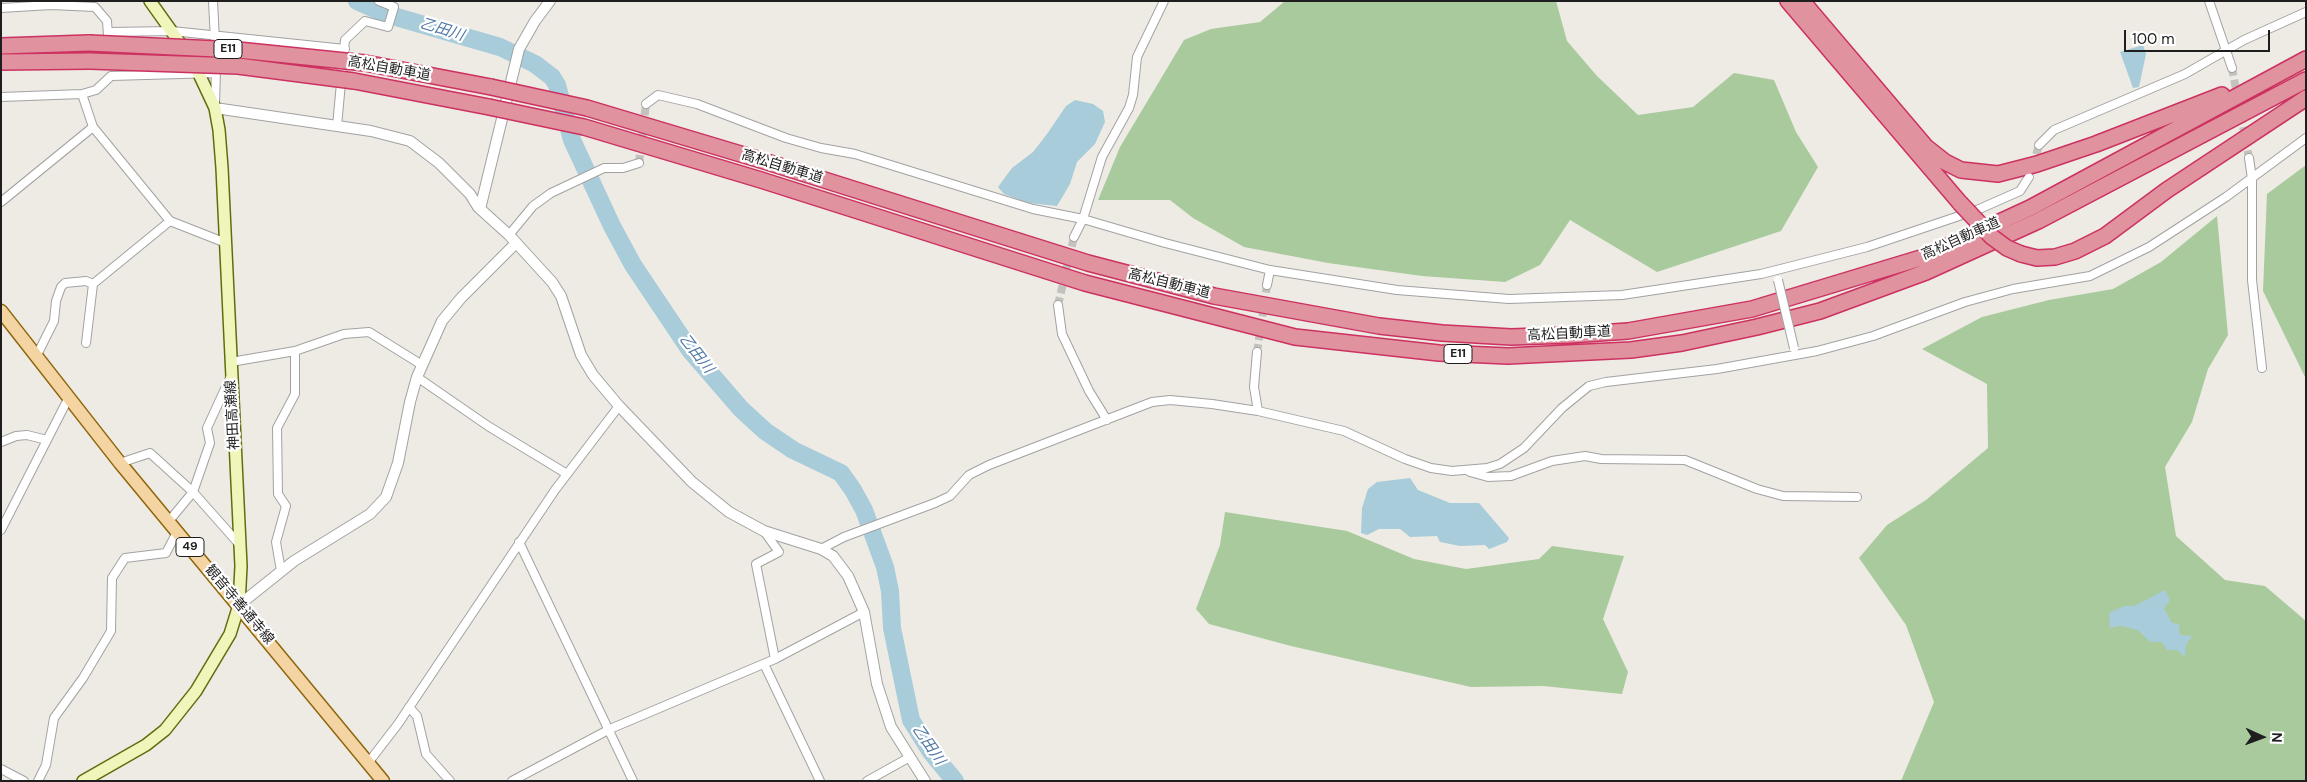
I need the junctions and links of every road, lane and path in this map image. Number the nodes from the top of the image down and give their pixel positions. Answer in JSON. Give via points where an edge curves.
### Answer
{"nodes":[{"id":1,"x":150,"y":1,"type":"edge"},
{"id":2,"x":213,"y":1,"type":"edge"},
{"id":3,"x":379,"y":1,"type":"edge"},
{"id":4,"x":550,"y":1,"type":"edge"},
{"id":5,"x":1164,"y":1,"type":"edge"},
{"id":6,"x":1788,"y":1,"type":"edge"},
{"id":7,"x":1802,"y":1,"type":"edge"},
{"id":8,"x":2209,"y":1,"type":"edge"},
{"id":9,"x":1,"y":8,"type":"edge"},
{"id":10,"x":2306,"y":12,"type":"edge"},
{"id":11,"x":172,"y":31,"type":"junction"},
{"id":12,"x":109,"y":32,"type":"junction"},
{"id":13,"x":215,"y":37,"type":"junction"},
{"id":14,"x":1,"y":46,"type":"edge"},
{"id":15,"x":345,"y":49,"type":"junction"},
{"id":16,"x":2227,"y":50,"type":"junction"},
{"id":17,"x":2306,"y":59,"type":"edge"},
{"id":18,"x":1,"y":62,"type":"edge"},
{"id":19,"x":2232,"y":68,"type":"tunnel mouth"},
{"id":20,"x":216,"y":73,"type":"junction"},
{"id":21,"x":199,"y":74,"type":"junction"},
{"id":22,"x":111,"y":76,"type":"junction"},
{"id":23,"x":2275,"y":76,"type":"junction"},
{"id":24,"x":2306,"y":80,"type":"edge"},
{"id":25,"x":82,"y":94,"type":"junction"},
{"id":26,"x":1,"y":96,"type":"edge"},
{"id":27,"x":2306,"y":98,"type":"edge"},
{"id":28,"x":646,"y":104,"type":"dead end"},
{"id":29,"x":215,"y":108,"type":"junction"},
{"id":30,"x":337,"y":126,"type":"junction"},
{"id":31,"x":93,"y":127,"type":"junction"},
{"id":32,"x":2306,"y":138,"type":"edge"},
{"id":33,"x":2039,"y":144,"type":"tunnel mouth"},
{"id":34,"x":2249,"y":158,"type":"tunnel mouth"},
{"id":35,"x":639,"y":163,"type":"dead end"},
{"id":36,"x":2029,"y":177,"type":"dead end"},
{"id":37,"x":2252,"y":179,"type":"junction"},
{"id":38,"x":1,"y":202,"type":"edge"},
{"id":39,"x":480,"y":209,"type":"junction"},
{"id":40,"x":1083,"y":219,"type":"junction"},
{"id":41,"x":170,"y":221,"type":"junction"},
{"id":42,"x":1074,"y":237,"type":"tunnel mouth"},
{"id":43,"x":513,"y":239,"type":"junction"},
{"id":44,"x":226,"y":243,"type":"junction"},
{"id":45,"x":1270,"y":270,"type":"junction"},
{"id":46,"x":1776,"y":270,"type":"junction"},
{"id":47,"x":93,"y":284,"type":"junction"},
{"id":48,"x":1267,"y":285,"type":"tunnel mouth"},
{"id":49,"x":1058,"y":305,"type":"tunnel mouth"},
{"id":50,"x":1,"y":311,"type":"edge"},
{"id":51,"x":86,"y":343,"type":"dead end"},
{"id":52,"x":295,"y":351,"type":"junction"},
{"id":53,"x":1795,"y":351,"type":"junction"},
{"id":54,"x":1257,"y":352,"type":"tunnel mouth"},
{"id":55,"x":36,"y":357,"type":"junction"},
{"id":56,"x":230,"y":362,"type":"junction"},
{"id":57,"x":422,"y":365,"type":"junction"},
{"id":58,"x":2262,"y":368,"type":"dead end"},
{"id":59,"x":231,"y":376,"type":"junction"},
{"id":60,"x":416,"y":377,"type":"junction"},
{"id":61,"x":69,"y":398,"type":"junction"},
{"id":62,"x":619,"y":406,"type":"junction"},
{"id":63,"x":1258,"y":411,"type":"junction"},
{"id":64,"x":1107,"y":420,"type":"junction"},
{"id":65,"x":46,"y":440,"type":"junction"},
{"id":66,"x":1,"y":442,"type":"edge"},
{"id":67,"x":120,"y":462,"type":"junction"},
{"id":68,"x":1466,"y":471,"type":"junction"},
{"id":69,"x":567,"y":474,"type":"junction"},
{"id":70,"x":193,"y":492,"type":"junction"},
{"id":71,"x":1857,"y":497,"type":"dead end"},
{"id":72,"x":169,"y":521,"type":"junction"},
{"id":73,"x":1,"y":530,"type":"edge"},
{"id":74,"x":764,"y":531,"type":"junction"},
{"id":75,"x":177,"y":532,"type":"junction"},
{"id":76,"x":520,"y":542,"type":"junction"},
{"id":77,"x":239,"y":544,"type":"junction"},
{"id":78,"x":821,"y":549,"type":"junction"},
{"id":79,"x":281,"y":571,"type":"junction"},
{"id":80,"x":239,"y":605,"type":"junction"},
{"id":81,"x":864,"y":612,"type":"junction"},
{"id":82,"x":775,"y":659,"type":"junction"},
{"id":83,"x":764,"y":664,"type":"junction"},
{"id":84,"x":409,"y":707,"type":"junction"},
{"id":85,"x":610,"y":729,"type":"junction"},
{"id":86,"x":910,"y":757,"type":"junction"},
{"id":87,"x":368,"y":763,"type":"junction"},
{"id":88,"x":1,"y":769,"type":"edge"},
{"id":89,"x":24,"y":781,"type":"edge"},
{"id":90,"x":38,"y":781,"type":"edge"},
{"id":91,"x":84,"y":781,"type":"edge"},
{"id":92,"x":384,"y":781,"type":"edge"},
{"id":93,"x":450,"y":781,"type":"edge"},
{"id":94,"x":512,"y":781,"type":"edge"},
{"id":95,"x":633,"y":781,"type":"edge"},
{"id":96,"x":820,"y":781,"type":"edge"},
{"id":97,"x":867,"y":781,"type":"edge"},
{"id":98,"x":925,"y":781,"type":"edge"}],
"edges":[{"from":1,"to":11,"type":"main road","name":"神田高瀬線"},
{"from":2,"to":13,"type":"street"},
{"from":3,"to":15,"type":"street","via":[[394,7],[388,27],[365,21],[345,40]]},
{"from":4,"to":39,"type":"street","via":[[519,49]]},
{"from":5,"to":40,"type":"street","via":[[1137,57],[1129,108],[1102,157]]},
{"from":6,"to":27,"type":"highway","bridge":true,"via":[[1992,237],[2007,248],[2037,258],[2076,251],[2105,236],[2167,190]]},
{"from":7,"to":23,"type":"highway","via":[[1926,147],[1945,162],[1977,174],[1998,174],[2096,144]]},
{"from":8,"to":16,"type":"street"},
{"from":9,"to":12,"type":"street","via":[[91,6],[105,18]]},
{"from":10,"to":16,"type":"street"},
{"from":11,"to":12,"type":"street"},
{"from":11,"to":13,"type":"street"},
{"from":11,"to":21,"type":"main road","name":"神田高瀬線"},
{"from":12,"to":22,"type":"street"},
{"from":13,"to":15,"type":"street"},
{"from":13,"to":20,"type":"street"},
{"from":14,"to":23,"type":"highway","name":"高松自動車道","number":"E11","bridge":true,"via":[[89,43],[238,50],[366,63],[491,87],[587,108],[1088,263],[1214,296],[1379,326],[1511,336],[1628,331],[1752,309],[1924,257],[2030,208]]},
{"from":15,"to":30,"type":"street"},
{"from":16,"to":19,"type":"street"},
{"from":16,"to":33,"type":"street","via":[[2185,74],[2054,130]]},
{"from":17,"to":23,"type":"highway","name":"高松自動車道","number":"E11"},
{"from":18,"to":24,"type":"highway","name":"高松自動車道","number":"E11","bridge":true,"via":[[90,61],[238,66],[354,81],[489,107],[584,127],[1084,282],[1295,337],[1438,353],[1508,356],[1631,350],[1682,343],[1820,311],[1926,272],[2038,221]]},
{"from":20,"to":21,"type":"street"},
{"from":20,"to":29,"type":"street"},
{"from":21,"to":22,"type":"street"},
{"from":21,"to":29,"type":"main road","name":"神田高瀬線"},
{"from":22,"to":25,"type":"street","via":[[96,90]]},
{"from":25,"to":26,"type":"street"},
{"from":25,"to":31,"type":"street"},
{"from":28,"to":40,"type":"street","via":[[658,95],[696,104],[794,140],[855,154],[1034,209]]},
{"from":29,"to":30,"type":"street"},
{"from":29,"to":44,"type":"main road","name":"神田高瀬線","via":[[221,147]]},
{"from":30,"to":39,"type":"street","via":[[410,141],[444,167]]},
{"from":31,"to":38,"type":"street"},
{"from":31,"to":41,"type":"street"},
{"from":32,"to":37,"type":"street"},
{"from":34,"to":37,"type":"street"},
{"from":35,"to":43,"type":"street","via":[[622,168],[604,168],[551,193],[533,206]]},
{"from":36,"to":46,"type":"street","via":[[2020,191],[1977,210],[1866,247]]},
{"from":37,"to":53,"type":"street","via":[[2149,247],[2090,276],[2013,289],[1965,302],[1873,336],[1817,351]]},
{"from":37,"to":58,"type":"street","via":[[2252,280]]},
{"from":39,"to":43,"type":"street"},
{"from":40,"to":42,"type":"street"},
{"from":40,"to":45,"type":"street","via":[[1165,244]]},
{"from":41,"to":44,"type":"street"},
{"from":41,"to":47,"type":"street"},
{"from":43,"to":57,"type":"street","via":[[442,321]]},
{"from":43,"to":62,"type":"street","via":[[561,296],[581,355]]},
{"from":44,"to":56,"type":"main road","name":"神田高瀬線"},
{"from":45,"to":46,"type":"street","via":[[1397,290],[1509,299],[1622,295]]},
{"from":45,"to":48,"type":"street"},
{"from":46,"to":53,"type":"street","bridge":true},
{"from":47,"to":51,"type":"street"},
{"from":47,"to":55,"type":"street","via":[[86,281],[66,283],[61,287],[54,321]]},
{"from":49,"to":64,"type":"street","via":[[1062,334],[1089,391]]},
{"from":50,"to":55,"type":"main road","name":"観音寺善通寺線","number":"49"},
{"from":52,"to":56,"type":"street"},
{"from":52,"to":57,"type":"street","via":[[344,334],[369,332]]},
{"from":52,"to":79,"type":"street","via":[[295,394],[277,428],[278,494],[286,506],[276,542]]},
{"from":53,"to":68,"type":"street","via":[[1716,369],[1589,386],[1517,453],[1500,464]]},
{"from":54,"to":63,"type":"street","via":[[1254,387]]},
{"from":55,"to":61,"type":"main road","name":"観音寺善通寺線","number":"49"},
{"from":56,"to":59,"type":"main road","name":"神田高瀬線"},
{"from":57,"to":60,"type":"street"},
{"from":59,"to":70,"type":"street","via":[[207,428],[210,443]]},
{"from":59,"to":77,"type":"main road","name":"神田高瀬線"},
{"from":60,"to":69,"type":"street"},
{"from":60,"to":79,"type":"street","via":[[398,463],[386,497],[370,514]]},
{"from":61,"to":65,"type":"street"},
{"from":61,"to":67,"type":"main road","name":"観音寺善通寺線","number":"49"},
{"from":62,"to":69,"type":"street"},
{"from":62,"to":74,"type":"street","via":[[692,482],[729,512]]},
{"from":63,"to":64,"type":"street","via":[[1170,400],[1152,402]]},
{"from":63,"to":68,"type":"street","via":[[1344,431],[1431,468]]},
{"from":64,"to":78,"type":"street","via":[[989,465],[969,475],[950,496]]},
{"from":65,"to":66,"type":"street","via":[[27,435]]},
{"from":65,"to":73,"type":"street"},
{"from":67,"to":70,"type":"street","via":[[150,452]]},
{"from":67,"to":72,"type":"main road","name":"観音寺善通寺線","number":"49"},
{"from":68,"to":71,"type":"street","via":[[1488,477],[1511,476],[1552,461],[1585,456],[1685,460],[1782,496]]},
{"from":69,"to":76,"type":"street"},
{"from":70,"to":72,"type":"street"},
{"from":70,"to":77,"type":"street"},
{"from":72,"to":75,"type":"main road","name":"観音寺善通寺線","number":"49"},
{"from":74,"to":78,"type":"street"},
{"from":74,"to":82,"type":"street","via":[[779,552],[756,564]]},
{"from":75,"to":80,"type":"main road","name":"観音寺善通寺線","number":"49"},
{"from":75,"to":90,"type":"street","via":[[166,553],[124,558],[112,578],[111,631],[54,718],[46,765]]},
{"from":76,"to":84,"type":"street"},
{"from":76,"to":85,"type":"street"},
{"from":77,"to":80,"type":"main road","name":"神田高瀬線"},
{"from":78,"to":81,"type":"street","via":[[833,556],[848,576]]},
{"from":79,"to":80,"type":"street"},
{"from":80,"to":87,"type":"main road","name":"観音寺善通寺線","number":"49"},
{"from":80,"to":91,"type":"main road","name":"神田高瀬線","via":[[230,634],[196,691],[165,730],[146,745]]},
{"from":81,"to":82,"type":"street"},
{"from":81,"to":86,"type":"street","via":[[877,684],[891,727]]},
{"from":82,"to":83,"type":"street"},
{"from":83,"to":85,"type":"street"},
{"from":83,"to":96,"type":"street"},
{"from":84,"to":87,"type":"street"},
{"from":84,"to":93,"type":"street","via":[[417,716],[426,754]]},
{"from":85,"to":94,"type":"street"},
{"from":85,"to":95,"type":"street"},
{"from":86,"to":97,"type":"street"},
{"from":86,"to":98,"type":"street"},
{"from":87,"to":92,"type":"main road","name":"観音寺善通寺線","number":"49"},
{"from":88,"to":89,"type":"street"}]}
